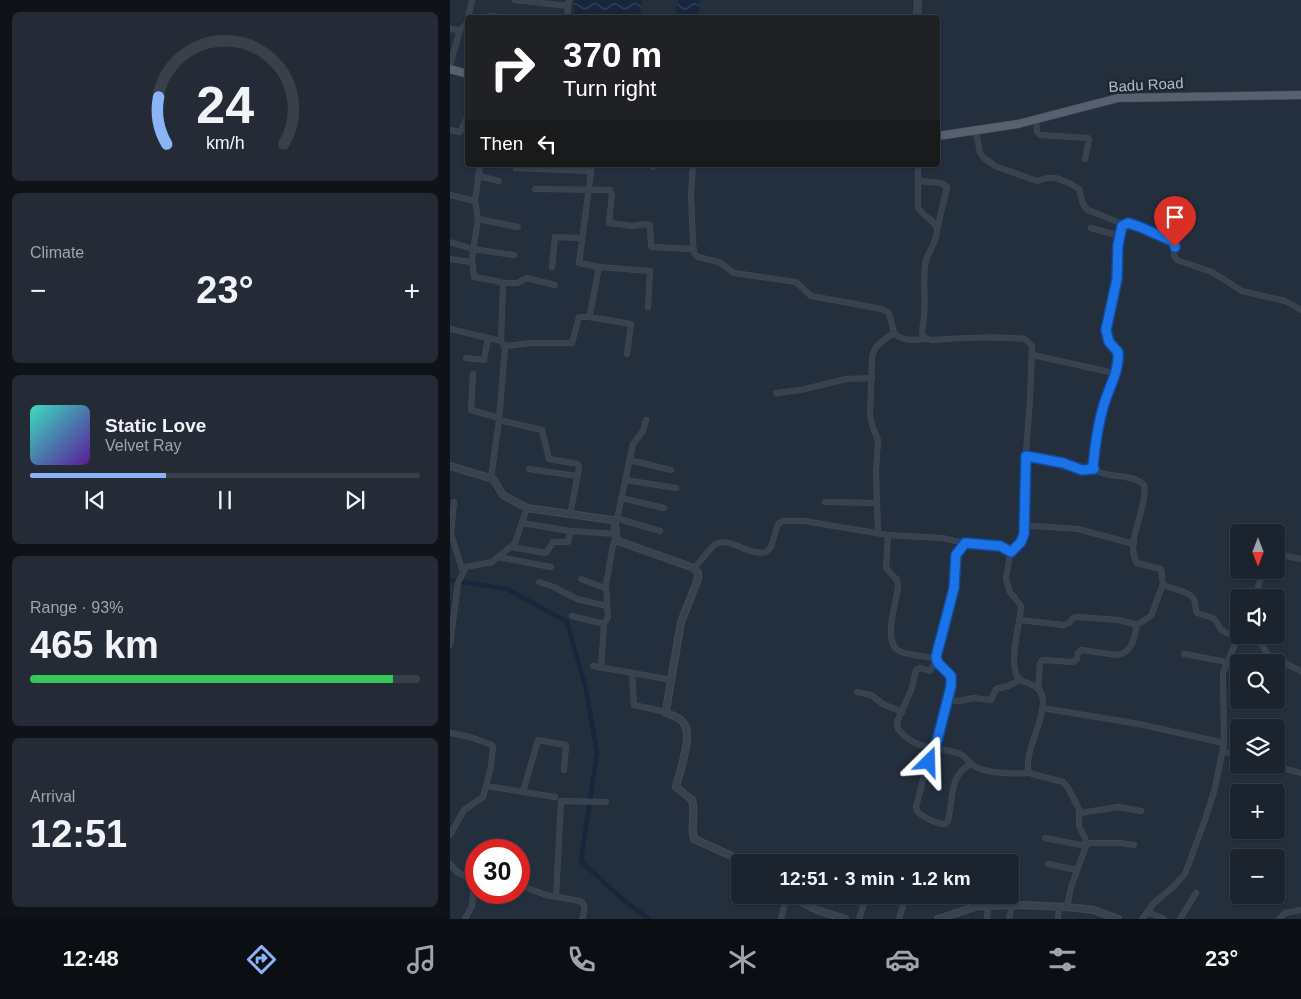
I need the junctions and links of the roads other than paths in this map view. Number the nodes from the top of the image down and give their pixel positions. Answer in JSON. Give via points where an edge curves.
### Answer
{"nodes":[{"id":1,"x":472,"y":0,"type":"edge"},
{"id":2,"x":516,"y":0,"type":"edge"},
{"id":3,"x":918,"y":0,"type":"edge"},
{"id":4,"x":569,"y":3,"type":"edge"},
{"id":5,"x":469,"y":15,"type":"edge"},
{"id":6,"x":917,"y":15,"type":"edge"},
{"id":7,"x":465,"y":26,"type":"edge"},
{"id":8,"x":450,"y":29,"type":"edge"},
{"id":9,"x":460,"y":30,"type":"junction"},
{"id":10,"x":450,"y":65,"type":"edge"},
{"id":11,"x":450,"y":69,"type":"edge"},
{"id":12,"x":465,"y":73,"type":"edge"},
{"id":13,"x":1301,"y":95,"type":"edge"},
{"id":14,"x":1036,"y":119,"type":"junction"},
{"id":15,"x":465,"y":122,"type":"edge"},
{"id":16,"x":450,"y":130,"type":"edge"},
{"id":17,"x":976,"y":131,"type":"junction"},
{"id":18,"x":940,"y":136,"type":"edge"},
{"id":19,"x":1084,"y":159,"type":"dead end"},
{"id":20,"x":480,"y":167,"type":"edge"},
{"id":21,"x":693,"y":167,"type":"edge"},
{"id":22,"x":918,"y":167,"type":"edge"},
{"id":23,"x":516,"y":168,"type":"dead end"},
{"id":24,"x":592,"y":168,"type":"edge"},
{"id":25,"x":478,"y":176,"type":"junction"},
{"id":26,"x":499,"y":181,"type":"dead end"},
{"id":27,"x":918,"y":181,"type":"junction"},
{"id":28,"x":534,"y":189,"type":"dead end"},
{"id":29,"x":589,"y":189,"type":"junction"},
{"id":30,"x":450,"y":195,"type":"edge"},
{"id":31,"x":475,"y":201,"type":"junction"},
{"id":32,"x":478,"y":219,"type":"junction"},
{"id":33,"x":1123,"y":224,"type":"junction"},
{"id":34,"x":518,"y":227,"type":"dead end"},
{"id":35,"x":1091,"y":228,"type":"dead end"},
{"id":36,"x":937,"y":231,"type":"junction"},
{"id":37,"x":1120,"y":236,"type":"junction"},
{"id":38,"x":582,"y":238,"type":"junction"},
{"id":39,"x":450,"y":242,"type":"edge"},
{"id":40,"x":473,"y":248,"type":"junction"},
{"id":41,"x":694,"y":249,"type":"junction"},
{"id":42,"x":514,"y":255,"type":"dead end"},
{"id":43,"x":450,"y":259,"type":"edge"},
{"id":44,"x":472,"y":262,"type":"junction"},
{"id":45,"x":552,"y":267,"type":"dead end"},
{"id":46,"x":599,"y":267,"type":"junction"},
{"id":47,"x":503,"y":283,"type":"junction"},
{"id":48,"x":555,"y":285,"type":"dead end"},
{"id":49,"x":648,"y":307,"type":"dead end"},
{"id":50,"x":1301,"y":310,"type":"edge"},
{"id":51,"x":589,"y":316,"type":"junction"},
{"id":52,"x":450,"y":329,"type":"edge"},
{"id":53,"x":894,"y":333,"type":"junction"},
{"id":54,"x":488,"y":338,"type":"junction"},
{"id":55,"x":925,"y":339,"type":"junction"},
{"id":56,"x":503,"y":343,"type":"junction"},
{"id":57,"x":627,"y":354,"type":"dead end"},
{"id":58,"x":1032,"y":355,"type":"junction"},
{"id":59,"x":466,"y":358,"type":"dead end"},
{"id":60,"x":1114,"y":373,"type":"junction"},
{"id":61,"x":473,"y":374,"type":"dead end"},
{"id":62,"x":872,"y":378,"type":"junction"},
{"id":63,"x":776,"y":394,"type":"dead end"},
{"id":64,"x":499,"y":419,"type":"junction"},
{"id":65,"x":646,"y":420,"type":"dead end"},
{"id":66,"x":1026,"y":456,"type":"junction"},
{"id":67,"x":629,"y":460,"type":"junction"},
{"id":68,"x":450,"y":466,"type":"edge"},
{"id":69,"x":529,"y":469,"type":"dead end"},
{"id":70,"x":1094,"y":469,"type":"junction"},
{"id":71,"x":670,"y":470,"type":"dead end"},
{"id":72,"x":577,"y":476,"type":"junction"},
{"id":73,"x":491,"y":478,"type":"junction"},
{"id":74,"x":625,"y":480,"type":"junction"},
{"id":75,"x":676,"y":488,"type":"dead end"},
{"id":76,"x":621,"y":498,"type":"junction"},
{"id":77,"x":454,"y":502,"type":"dead end"},
{"id":78,"x":825,"y":502,"type":"dead end"},
{"id":79,"x":877,"y":503,"type":"junction"},
{"id":80,"x":527,"y":508,"type":"junction"},
{"id":81,"x":664,"y":508,"type":"dead end"},
{"id":82,"x":570,"y":515,"type":"junction"},
{"id":83,"x":615,"y":520,"type":"junction"},
{"id":84,"x":522,"y":523,"type":"junction"},
{"id":85,"x":1024,"y":527,"type":"junction"},
{"id":86,"x":570,"y":531,"type":"junction"},
{"id":87,"x":660,"y":531,"type":"dead end"},
{"id":88,"x":878,"y":533,"type":"junction"},
{"id":89,"x":888,"y":535,"type":"junction"},
{"id":90,"x":616,"y":537,"type":"junction"},
{"id":91,"x":965,"y":543,"type":"junction"},
{"id":92,"x":1134,"y":544,"type":"junction"},
{"id":93,"x":510,"y":547,"type":"junction"},
{"id":94,"x":1011,"y":552,"type":"junction"},
{"id":95,"x":1285,"y":555,"type":"edge"},
{"id":96,"x":498,"y":558,"type":"junction"},
{"id":97,"x":1301,"y":558,"type":"edge"},
{"id":98,"x":551,"y":567,"type":"dead end"},
{"id":99,"x":694,"y":568,"type":"junction"},
{"id":100,"x":462,"y":574,"type":"junction"},
{"id":101,"x":581,"y":579,"type":"dead end"},
{"id":102,"x":539,"y":582,"type":"dead end"},
{"id":103,"x":1163,"y":584,"type":"junction"},
{"id":104,"x":605,"y":588,"type":"junction"},
{"id":105,"x":607,"y":606,"type":"junction"},
{"id":106,"x":572,"y":616,"type":"dead end"},
{"id":107,"x":1019,"y":620,"type":"junction"},
{"id":108,"x":452,"y":623,"type":"edge"},
{"id":109,"x":604,"y":624,"type":"junction"},
{"id":110,"x":1137,"y":624,"type":"junction"},
{"id":111,"x":1230,"y":634,"type":"edge"},
{"id":112,"x":1235,"y":644,"type":"edge"},
{"id":113,"x":1262,"y":644,"type":"edge"},
{"id":114,"x":450,"y":645,"type":"edge"},
{"id":115,"x":1184,"y":654,"type":"dead end"},
{"id":116,"x":936,"y":659,"type":"junction"},
{"id":117,"x":1227,"y":662,"type":"junction"},
{"id":118,"x":593,"y":666,"type":"dead end"},
{"id":119,"x":601,"y":668,"type":"junction"},
{"id":120,"x":1301,"y":671,"type":"edge"},
{"id":121,"x":632,"y":673,"type":"junction"},
{"id":122,"x":672,"y":680,"type":"junction"},
{"id":123,"x":1020,"y":680,"type":"junction"},
{"id":124,"x":1038,"y":689,"type":"junction"},
{"id":125,"x":858,"y":692,"type":"dead end"},
{"id":126,"x":949,"y":700,"type":"junction"},
{"id":127,"x":1042,"y":708,"type":"junction"},
{"id":128,"x":666,"y":712,"type":"junction"},
{"id":129,"x":902,"y":712,"type":"junction"},
{"id":130,"x":450,"y":733,"type":"edge"},
{"id":131,"x":1224,"y":743,"type":"junction"},
{"id":132,"x":933,"y":749,"type":"junction"},
{"id":133,"x":1223,"y":751,"type":"junction"},
{"id":134,"x":1230,"y":753,"type":"edge"},
{"id":135,"x":971,"y":764,"type":"junction"},
{"id":136,"x":1285,"y":769,"type":"edge"},
{"id":137,"x":564,"y":770,"type":"dead end"},
{"id":138,"x":1030,"y":772,"type":"junction"},
{"id":139,"x":1301,"y":773,"type":"edge"},
{"id":140,"x":486,"y":786,"type":"junction"},
{"id":141,"x":523,"y":792,"type":"junction"},
{"id":142,"x":555,"y":797,"type":"dead end"},
{"id":143,"x":606,"y":802,"type":"dead end"},
{"id":144,"x":1141,"y":811,"type":"dead end"},
{"id":145,"x":1080,"y":813,"type":"junction"},
{"id":146,"x":450,"y":835,"type":"edge"},
{"id":147,"x":1045,"y":838,"type":"dead end"},
{"id":148,"x":1086,"y":845,"type":"junction"},
{"id":149,"x":1134,"y":845,"type":"dead end"},
{"id":150,"x":731,"y":856,"type":"edge"},
{"id":151,"x":450,"y":864,"type":"edge"},
{"id":152,"x":1048,"y":864,"type":"dead end"},
{"id":153,"x":1077,"y":870,"type":"junction"},
{"id":154,"x":465,"y":876,"type":"edge"},
{"id":155,"x":530,"y":890,"type":"edge"},
{"id":156,"x":1196,"y":893,"type":"dead end"},
{"id":157,"x":556,"y":897,"type":"junction"},
{"id":158,"x":472,"y":904,"type":"edge"},
{"id":159,"x":785,"y":904,"type":"edge"},
{"id":160,"x":807,"y":904,"type":"edge"},
{"id":161,"x":864,"y":904,"type":"edge"},
{"id":162,"x":904,"y":904,"type":"edge"},
{"id":163,"x":1012,"y":905,"type":"junction"},
{"id":164,"x":988,"y":906,"type":"junction"},
{"id":165,"x":1059,"y":906,"type":"junction"},
{"id":166,"x":1067,"y":906,"type":"junction"},
{"id":167,"x":1301,"y":910,"type":"edge"},
{"id":168,"x":1147,"y":912,"type":"junction"},
{"id":169,"x":465,"y":919,"type":"edge"},
{"id":170,"x":582,"y":919,"type":"edge"},
{"id":171,"x":780,"y":919,"type":"edge"},
{"id":172,"x":845,"y":919,"type":"edge"},
{"id":173,"x":859,"y":919,"type":"edge"},
{"id":174,"x":899,"y":919,"type":"edge"},
{"id":175,"x":938,"y":919,"type":"edge"},
{"id":176,"x":987,"y":919,"type":"edge"},
{"id":177,"x":1009,"y":919,"type":"edge"},
{"id":178,"x":1058,"y":919,"type":"edge"},
{"id":179,"x":1118,"y":919,"type":"edge"},
{"id":180,"x":1142,"y":919,"type":"edge"},
{"id":181,"x":1164,"y":919,"type":"edge"},
{"id":182,"x":1180,"y":919,"type":"edge"},
{"id":183,"x":1279,"y":919,"type":"edge"}],
"edges":[{"from":1,"to":5,"type":"street"},
{"from":2,"to":4,"type":"street"},
{"from":3,"to":6,"type":"street"},
{"from":7,"to":9,"type":"street"},
{"from":8,"to":9,"type":"street"},
{"from":9,"to":10,"type":"street"},
{"from":11,"to":12,"type":"main road"},
{"from":13,"to":14,"type":"main road","name":"Badu Road","via":[[1124,97]]},
{"from":14,"to":17,"type":"main road","name":"Badu Road"},
{"from":14,"to":19,"type":"street","via":[[1040,135],[1088,138]]},
{"from":15,"to":16,"type":"street","via":[[460,132]]},
{"from":17,"to":18,"type":"main road","name":"Badu Road"},
{"from":17,"to":33,"type":"street","via":[[980,153],[988,162],[1037,181],[1052,177],[1069,182],[1079,189],[1088,210]]},
{"from":20,"to":25,"type":"street"},
{"from":21,"to":41,"type":"street"},
{"from":22,"to":27,"type":"street"},
{"from":23,"to":24,"type":"street"},
{"from":24,"to":29,"type":"street"},
{"from":25,"to":26,"type":"street"},
{"from":25,"to":31,"type":"street"},
{"from":27,"to":36,"type":"street","via":[[918,207],[935,224]]},
{"from":27,"to":36,"type":"street","via":[[946,185]]},
{"from":28,"to":29,"type":"street"},
{"from":29,"to":38,"type":"street"},
{"from":29,"to":41,"type":"street","via":[[612,191],[609,223],[650,225],[652,247]]},
{"from":30,"to":31,"type":"street"},
{"from":31,"to":32,"type":"street"},
{"from":32,"to":34,"type":"street"},
{"from":32,"to":40,"type":"street"},
{"from":33,"to":37,"type":"street"},
{"from":33,"to":50,"type":"street","via":[[1140,227],[1172,241],[1177,260],[1212,272],[1247,293],[1285,301]]},
{"from":35,"to":37,"type":"street"},
{"from":36,"to":55,"type":"street","via":[[924,270],[922,332]]},
{"from":37,"to":60,"type":"street","via":[[1117,279],[1106,330],[1109,342],[1118,352]]},
{"from":38,"to":45,"type":"street","via":[[555,237]]},
{"from":38,"to":46,"type":"street","via":[[578,263]]},
{"from":39,"to":40,"type":"street"},
{"from":40,"to":42,"type":"street"},
{"from":40,"to":44,"type":"street"},
{"from":41,"to":53,"type":"street","via":[[698,257],[719,262],[734,273],[791,281],[811,296],[886,310]]},
{"from":43,"to":44,"type":"street"},
{"from":44,"to":47,"type":"street","via":[[475,278]]},
{"from":46,"to":49,"type":"street","via":[[650,272]]},
{"from":46,"to":51,"type":"street"},
{"from":47,"to":48,"type":"street","via":[[516,283],[526,278]]},
{"from":47,"to":56,"type":"street"},
{"from":51,"to":56,"type":"street","via":[[579,317],[571,343]]},
{"from":51,"to":57,"type":"street","via":[[631,324]]},
{"from":52,"to":54,"type":"street"},
{"from":53,"to":55,"type":"street","via":[[906,340]]},
{"from":53,"to":62,"type":"street","via":[[874,349]]},
{"from":54,"to":56,"type":"street"},
{"from":54,"to":59,"type":"street","via":[[484,360]]},
{"from":55,"to":58,"type":"street","via":[[1025,339],[1032,346]]},
{"from":56,"to":64,"type":"street"},
{"from":58,"to":60,"type":"street"},
{"from":58,"to":66,"type":"street"},
{"from":60,"to":70,"type":"street","via":[[1096,440]]},
{"from":61,"to":64,"type":"street","via":[[471,410]]},
{"from":62,"to":63,"type":"street","via":[[846,379]]},
{"from":62,"to":79,"type":"street","via":[[871,420],[878,440]]},
{"from":64,"to":72,"type":"street","via":[[542,430],[549,459],[578,464]]},
{"from":64,"to":73,"type":"street"},
{"from":65,"to":67,"type":"street","via":[[633,444]]},
{"from":66,"to":70,"type":"street","via":[[1082,470]]},
{"from":66,"to":85,"type":"street"},
{"from":67,"to":71,"type":"street"},
{"from":67,"to":74,"type":"street"},
{"from":68,"to":73,"type":"street"},
{"from":69,"to":72,"type":"street"},
{"from":70,"to":92,"type":"street","via":[[1137,480],[1144,485],[1145,500]]},
{"from":72,"to":82,"type":"street"},
{"from":73,"to":80,"type":"street","via":[[503,495]]},
{"from":74,"to":75,"type":"street"},
{"from":74,"to":76,"type":"street"},
{"from":76,"to":81,"type":"street"},
{"from":76,"to":83,"type":"street"},
{"from":77,"to":100,"type":"street","via":[[451,536]]},
{"from":78,"to":79,"type":"street"},
{"from":79,"to":88,"type":"street"},
{"from":80,"to":82,"type":"street"},
{"from":80,"to":84,"type":"street"},
{"from":82,"to":83,"type":"street"},
{"from":83,"to":87,"type":"street"},
{"from":83,"to":90,"type":"street"},
{"from":84,"to":86,"type":"street"},
{"from":84,"to":93,"type":"street","via":[[516,541]]},
{"from":85,"to":92,"type":"street","via":[[1078,529]]},
{"from":85,"to":94,"type":"street","via":[[1023,539]]},
{"from":86,"to":90,"type":"street"},
{"from":86,"to":93,"type":"street","via":[[568,542],[554,542],[547,552]]},
{"from":88,"to":89,"type":"street"},
{"from":88,"to":99,"type":"street","via":[[804,521],[783,521],[776,527],[771,547],[766,552],[755,553],[728,542],[718,542]]},
{"from":89,"to":91,"type":"street","via":[[942,538]]},
{"from":89,"to":116,"type":"street","via":[[886,568],[898,585],[890,630],[892,643],[900,651]]},
{"from":90,"to":99,"type":"street","via":[[618,541]]},
{"from":90,"to":104,"type":"street"},
{"from":91,"to":94,"type":"street","via":[[1000,546]]},
{"from":91,"to":116,"type":"street","via":[[956,555],[954,588]]},
{"from":92,"to":103,"type":"street","via":[[1135,561],[1161,569]]},
{"from":93,"to":96,"type":"street"},
{"from":94,"to":107,"type":"street","via":[[1006,579],[1010,592],[1021,606]]},
{"from":95,"to":97,"type":"street"},
{"from":96,"to":98,"type":"street"},
{"from":96,"to":100,"type":"street","via":[[488,564],[467,566]]},
{"from":99,"to":122,"type":"street","via":[[698,579],[681,622]]},
{"from":100,"to":108,"type":"street"},
{"from":101,"to":104,"type":"street"},
{"from":102,"to":105,"type":"street","via":[[577,599]]},
{"from":103,"to":110,"type":"street","via":[[1151,616]]},
{"from":103,"to":111,"type":"street","via":[[1191,596],[1197,613],[1213,618],[1221,630]]},
{"from":104,"to":105,"type":"street"},
{"from":105,"to":109,"type":"street","via":[[608,618]]},
{"from":106,"to":109,"type":"street"},
{"from":107,"to":110,"type":"street","via":[[1064,625],[1077,617]]},
{"from":107,"to":123,"type":"street","via":[[1015,661]]},
{"from":108,"to":114,"type":"street"},
{"from":109,"to":119,"type":"street"},
{"from":110,"to":124,"type":"street","via":[[1132,646],[1122,654],[1081,650],[1073,662],[1042,660]]},
{"from":112,"to":117,"type":"street"},
{"from":113,"to":120,"type":"street","via":[[1268,655]]},
{"from":115,"to":117,"type":"street"},
{"from":116,"to":126,"type":"street","via":[[951,676]]},
{"from":116,"to":129,"type":"street","via":[[930,671],[916,670]]},
{"from":117,"to":131,"type":"street","via":[[1222,686]]},
{"from":118,"to":119,"type":"street"},
{"from":119,"to":121,"type":"street"},
{"from":121,"to":122,"type":"street"},
{"from":121,"to":128,"type":"street","via":[[634,705]]},
{"from":122,"to":128,"type":"street"},
{"from":123,"to":124,"type":"street"},
{"from":123,"to":126,"type":"street","via":[[996,689],[991,700]]},
{"from":124,"to":127,"type":"street"},
{"from":125,"to":129,"type":"street"},
{"from":126,"to":132,"type":"street"},
{"from":127,"to":131,"type":"street","via":[[1139,724]]},
{"from":127,"to":138,"type":"street","via":[[1029,760]]},
{"from":128,"to":150,"type":"street","via":[[683,721],[685,726],[686,747],[676,786],[692,800],[694,839]]},
{"from":129,"to":132,"type":"street","via":[[897,722],[898,729],[914,744]]},
{"from":130,"to":140,"type":"street","via":[[492,746],[492,765]]},
{"from":131,"to":133,"type":"street"},
{"from":132,"to":135,"type":"street","via":[[960,754]]},
{"from":132,"to":135,"type":"street","via":[[916,807],[922,816],[941,824],[948,821],[956,776]]},
{"from":133,"to":134,"type":"street"},
{"from":133,"to":168,"type":"street","via":[[1206,817],[1185,874]]},
{"from":135,"to":138,"type":"street","via":[[995,772]]},
{"from":136,"to":139,"type":"street"},
{"from":137,"to":141,"type":"street","via":[[566,745],[538,740]]},
{"from":138,"to":145,"type":"street","via":[[1063,782]]},
{"from":140,"to":141,"type":"street"},
{"from":140,"to":146,"type":"street","via":[[482,798],[464,810]]},
{"from":141,"to":142,"type":"street"},
{"from":143,"to":157,"type":"street","via":[[560,801]]},
{"from":144,"to":145,"type":"street","via":[[1118,807]]},
{"from":145,"to":148,"type":"street","via":[[1079,826]]},
{"from":147,"to":148,"type":"street"},
{"from":148,"to":149,"type":"street"},
{"from":148,"to":153,"type":"street"},
{"from":151,"to":154,"type":"street"},
{"from":152,"to":153,"type":"street"},
{"from":153,"to":166,"type":"street"},
{"from":155,"to":157,"type":"street"},
{"from":156,"to":182,"type":"street"},
{"from":157,"to":170,"type":"street","via":[[583,903]]},
{"from":158,"to":169,"type":"street"},
{"from":159,"to":171,"type":"street"},
{"from":160,"to":172,"type":"street"},
{"from":161,"to":173,"type":"street"},
{"from":162,"to":174,"type":"street"},
{"from":163,"to":164,"type":"street"},
{"from":163,"to":165,"type":"street"},
{"from":163,"to":177,"type":"street"},
{"from":164,"to":175,"type":"street"},
{"from":164,"to":176,"type":"street"},
{"from":165,"to":166,"type":"street"},
{"from":165,"to":178,"type":"street"},
{"from":166,"to":179,"type":"street","via":[[1094,910]]},
{"from":167,"to":183,"type":"street","via":[[1285,913]]},
{"from":168,"to":180,"type":"street"},
{"from":168,"to":181,"type":"street"}]}
